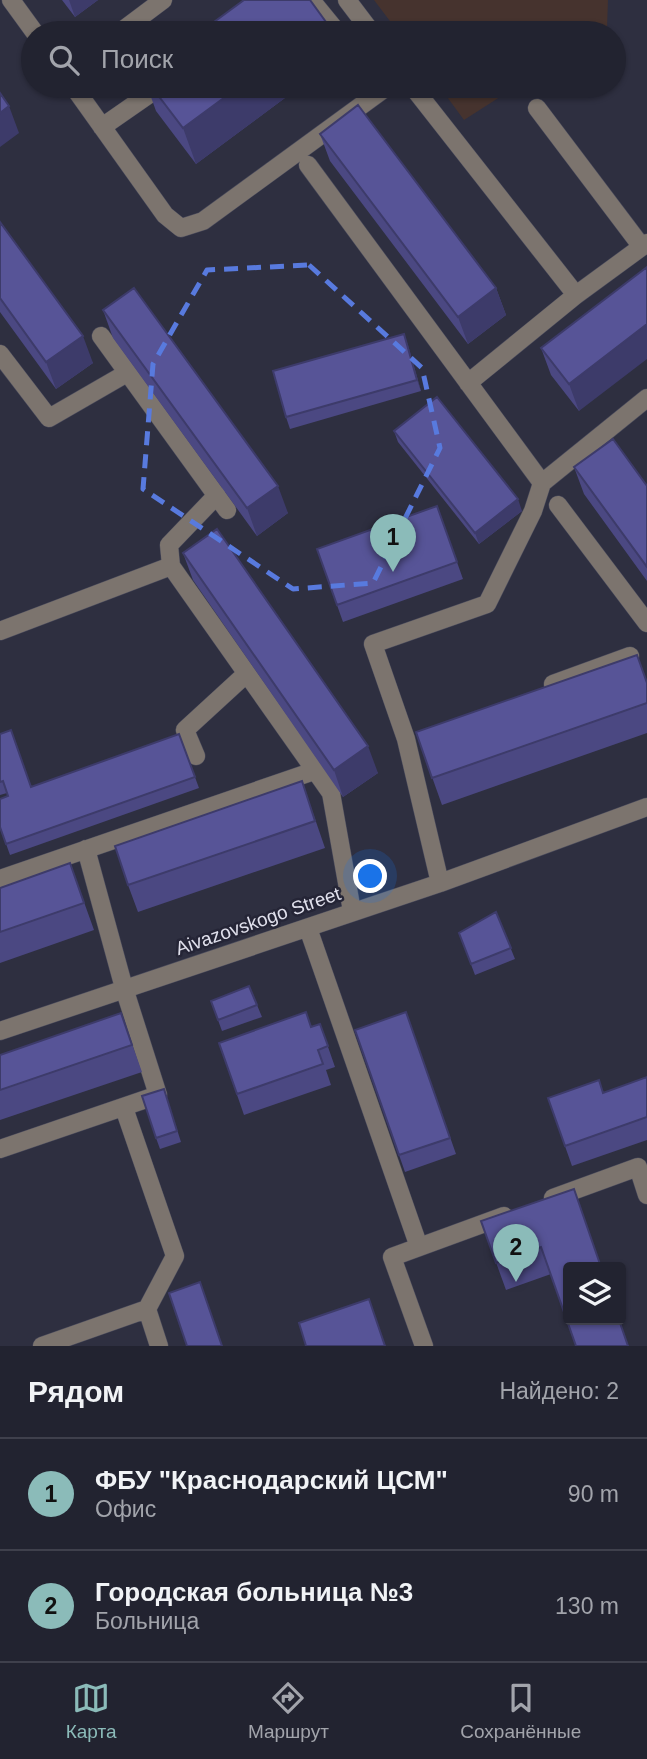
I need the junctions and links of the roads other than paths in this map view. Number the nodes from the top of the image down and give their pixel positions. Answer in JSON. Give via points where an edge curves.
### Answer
{"nodes":[{"id":1,"x":11,"y":0,"type":"edge"},
{"id":2,"x":163,"y":0,"type":"edge"},
{"id":3,"x":311,"y":0,"type":"edge"},
{"id":4,"x":347,"y":0,"type":"edge"},
{"id":5,"x":26,"y":21,"type":"edge"},
{"id":6,"x":136,"y":21,"type":"edge"},
{"id":7,"x":328,"y":21,"type":"edge"},
{"id":8,"x":363,"y":21,"type":"edge"},
{"id":9,"x":81,"y":98,"type":"edge"},
{"id":10,"x":144,"y":98,"type":"edge"},
{"id":11,"x":368,"y":98,"type":"edge"},
{"id":12,"x":421,"y":98,"type":"edge"},
{"id":13,"x":537,"y":108,"type":"dead end"},
{"id":14,"x":102,"y":127,"type":"junction"},
{"id":15,"x":308,"y":165,"type":"dead end"},
{"id":16,"x":645,"y":245,"type":"edge"},
{"id":17,"x":576,"y":295,"type":"junction"},
{"id":18,"x":101,"y":336,"type":"edge"},
{"id":19,"x":0,"y":354,"type":"edge"},
{"id":20,"x":127,"y":373,"type":"junction"},
{"id":21,"x":468,"y":383,"type":"junction"},
{"id":22,"x":647,"y":398,"type":"edge"},
{"id":23,"x":542,"y":483,"type":"junction"},
{"id":24,"x":558,"y":505,"type":"dead end"},
{"id":25,"x":171,"y":566,"type":"junction"},
{"id":26,"x":647,"y":623,"type":"edge"},
{"id":27,"x":0,"y":631,"type":"edge"},
{"id":28,"x":630,"y":656,"type":"edge"},
{"id":29,"x":246,"y":674,"type":"junction"},
{"id":30,"x":530,"y":693,"type":"edge"},
{"id":31,"x":196,"y":756,"type":"dead end"},
{"id":32,"x":314,"y":771,"type":"junction"},
{"id":33,"x":647,"y":807,"type":"edge"},
{"id":34,"x":136,"y":822,"type":"dead end"},
{"id":35,"x":86,"y":849,"type":"junction"},
{"id":36,"x":4,"y":872,"type":"edge"},
{"id":37,"x":440,"y":883,"type":"junction"},
{"id":38,"x":352,"y":911,"type":"junction"},
{"id":39,"x":308,"y":928,"type":"junction"},
{"id":40,"x":124,"y":988,"type":"junction"},
{"id":41,"x":0,"y":1031,"type":"edge"},
{"id":42,"x":124,"y":1108,"type":"junction"},
{"id":43,"x":0,"y":1149,"type":"edge"},
{"id":44,"x":647,"y":1195,"type":"edge"},
{"id":45,"x":419,"y":1247,"type":"junction"},
{"id":46,"x":147,"y":1309,"type":"junction"},
{"id":47,"x":42,"y":1346,"type":"edge"},
{"id":48,"x":159,"y":1346,"type":"edge"},
{"id":49,"x":424,"y":1346,"type":"edge"}],
"edges":[{"from":1,"to":5,"type":"street"},
{"from":2,"to":6,"type":"street"},
{"from":3,"to":7,"type":"street"},
{"from":4,"to":8,"type":"street"},
{"from":9,"to":14,"type":"street"},
{"from":10,"to":14,"type":"street"},
{"from":11,"to":14,"type":"street","via":[[203,221],[181,228],[165,215]]},
{"from":12,"to":17,"type":"street"},
{"from":13,"to":16,"type":"street"},
{"from":15,"to":21,"type":"street"},
{"from":16,"to":17,"type":"street"},
{"from":17,"to":21,"type":"street"},
{"from":18,"to":20,"type":"street"},
{"from":19,"to":20,"type":"street","via":[[49,418]]},
{"from":20,"to":25,"type":"street","via":[[222,502],[169,545]]},
{"from":21,"to":23,"type":"street"},
{"from":22,"to":23,"type":"street"},
{"from":23,"to":37,"type":"street","via":[[487,604],[373,644],[412,737]]},
{"from":24,"to":26,"type":"street"},
{"from":25,"to":27,"type":"street"},
{"from":25,"to":29,"type":"street"},
{"from":28,"to":30,"type":"street"},
{"from":29,"to":31,"type":"street","via":[[185,730]]},
{"from":29,"to":32,"type":"street"},
{"from":32,"to":35,"type":"street"},
{"from":32,"to":38,"type":"street","via":[[331,793]]},
{"from":33,"to":37,"type":"street","name":"Aivazovskogo Street"},
{"from":34,"to":36,"type":"street"},
{"from":35,"to":36,"type":"street"},
{"from":35,"to":40,"type":"street"},
{"from":37,"to":38,"type":"street","name":"Aivazovskogo Street"},
{"from":38,"to":39,"type":"street","name":"Aivazovskogo Street"},
{"from":39,"to":40,"type":"street","name":"Aivazovskogo Street"},
{"from":39,"to":45,"type":"street"},
{"from":40,"to":41,"type":"street","name":"Aivazovskogo Street"},
{"from":40,"to":42,"type":"street","via":[[158,1095]]},
{"from":42,"to":43,"type":"street"},
{"from":42,"to":46,"type":"street","via":[[175,1256]]},
{"from":44,"to":45,"type":"street","via":[[638,1167]]},
{"from":45,"to":49,"type":"street","via":[[392,1257]]},
{"from":46,"to":47,"type":"street"},
{"from":46,"to":48,"type":"street"}]}
